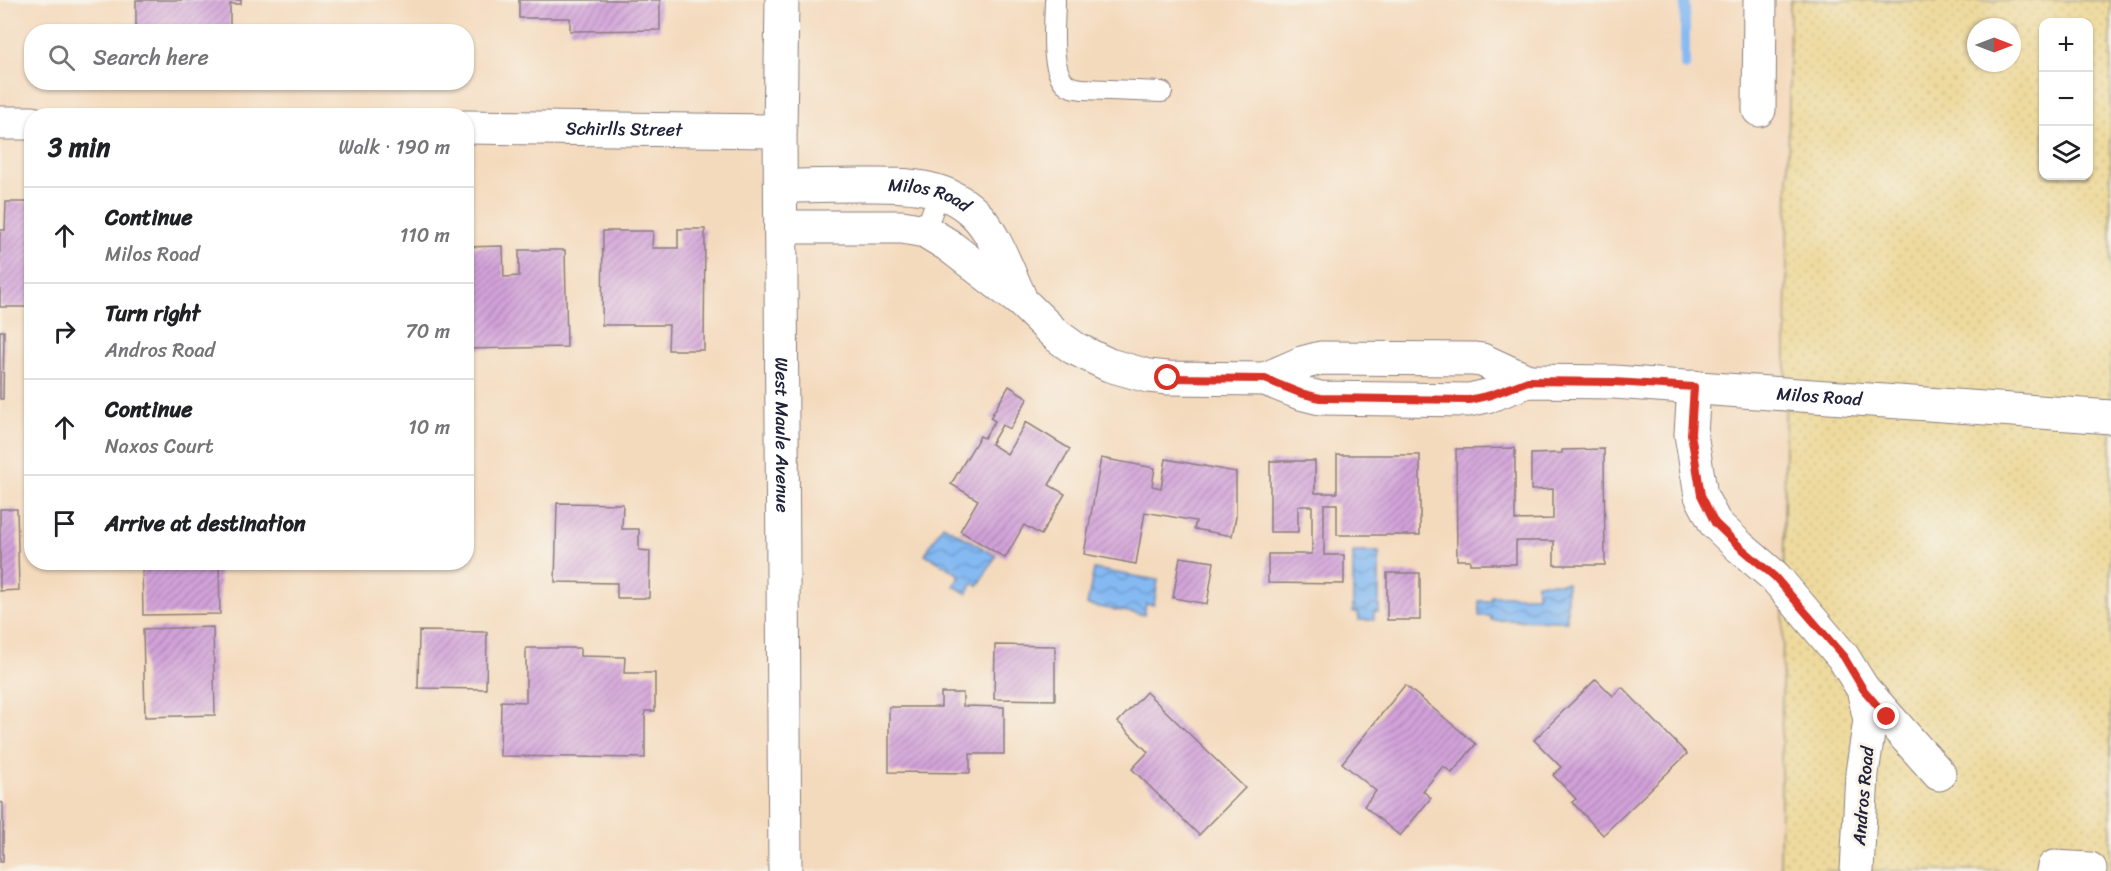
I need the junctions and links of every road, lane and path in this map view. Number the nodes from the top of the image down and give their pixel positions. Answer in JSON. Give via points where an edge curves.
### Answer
{"nodes":[{"id":1,"x":782,"y":0,"type":"edge"},
{"id":2,"x":1054,"y":0,"type":"edge"},
{"id":3,"x":1760,"y":0,"type":"edge"},
{"id":4,"x":1162,"y":92,"type":"dead end"},
{"id":5,"x":1759,"y":110,"type":"dead end"},
{"id":6,"x":0,"y":123,"type":"edge"},
{"id":7,"x":24,"y":123,"type":"edge"},
{"id":8,"x":474,"y":128,"type":"edge"},
{"id":9,"x":780,"y":131,"type":"junction"},
{"id":10,"x":780,"y":186,"type":"junction"},
{"id":11,"x":940,"y":191,"type":"junction"},
{"id":12,"x":780,"y":227,"type":"junction"},
{"id":13,"x":925,"y":231,"type":"junction"},
{"id":14,"x":1022,"y":302,"type":"junction"},
{"id":15,"x":1694,"y":387,"type":"junction"},
{"id":16,"x":2111,"y":417,"type":"edge"},
{"id":17,"x":1863,"y":689,"type":"junction"},
{"id":18,"x":1939,"y":774,"type":"dead end"},
{"id":19,"x":2090,"y":869,"type":"dead end"},
{"id":20,"x":785,"y":871,"type":"edge"},
{"id":21,"x":1857,"y":871,"type":"edge"},
{"id":22,"x":2053,"y":871,"type":"edge"}],
"edges":[{"from":1,"to":9,"type":"street","name":"West Maule Avenue"},
{"from":2,"to":4,"type":"lane","via":[[1055,60],[1064,83],[1083,89]]},
{"from":3,"to":5,"type":"street"},
{"from":6,"to":7,"type":"street"},
{"from":8,"to":9,"type":"street","name":"Schirlls Street"},
{"from":9,"to":10,"type":"street","name":"West Maule Avenue"},
{"from":10,"to":11,"type":"street","name":"Milos Road","via":[[907,185]]},
{"from":10,"to":12,"type":"street","name":"West Maule Avenue"},
{"from":11,"to":13,"type":"lane"},
{"from":11,"to":14,"type":"street","name":"Milos Road","via":[[966,206],[984,225]]},
{"from":12,"to":13,"type":"street","name":"Milos Road","via":[[902,227]]},
{"from":12,"to":20,"type":"street","name":"West Maule Avenue"},
{"from":13,"to":14,"type":"street","name":"Milos Road"},
{"from":14,"to":15,"type":"street","name":"Milos Road","via":[[1056,334],[1092,358],[1129,372],[1168,378],[1265,379],[1321,358],[1473,359],[1528,381]]},
{"from":15,"to":16,"type":"street","name":"Milos Road"},
{"from":15,"to":17,"type":"street","name":"Andros Road","via":[[1691,434],[1701,495],[1715,523],[1775,577],[1844,657]]},
{"from":17,"to":18,"type":"street"},
{"from":17,"to":21,"type":"street","name":"Andros Road","via":[[1870,720],[1862,773]]},
{"from":19,"to":22,"type":"street","via":[[2054,867]]}]}
